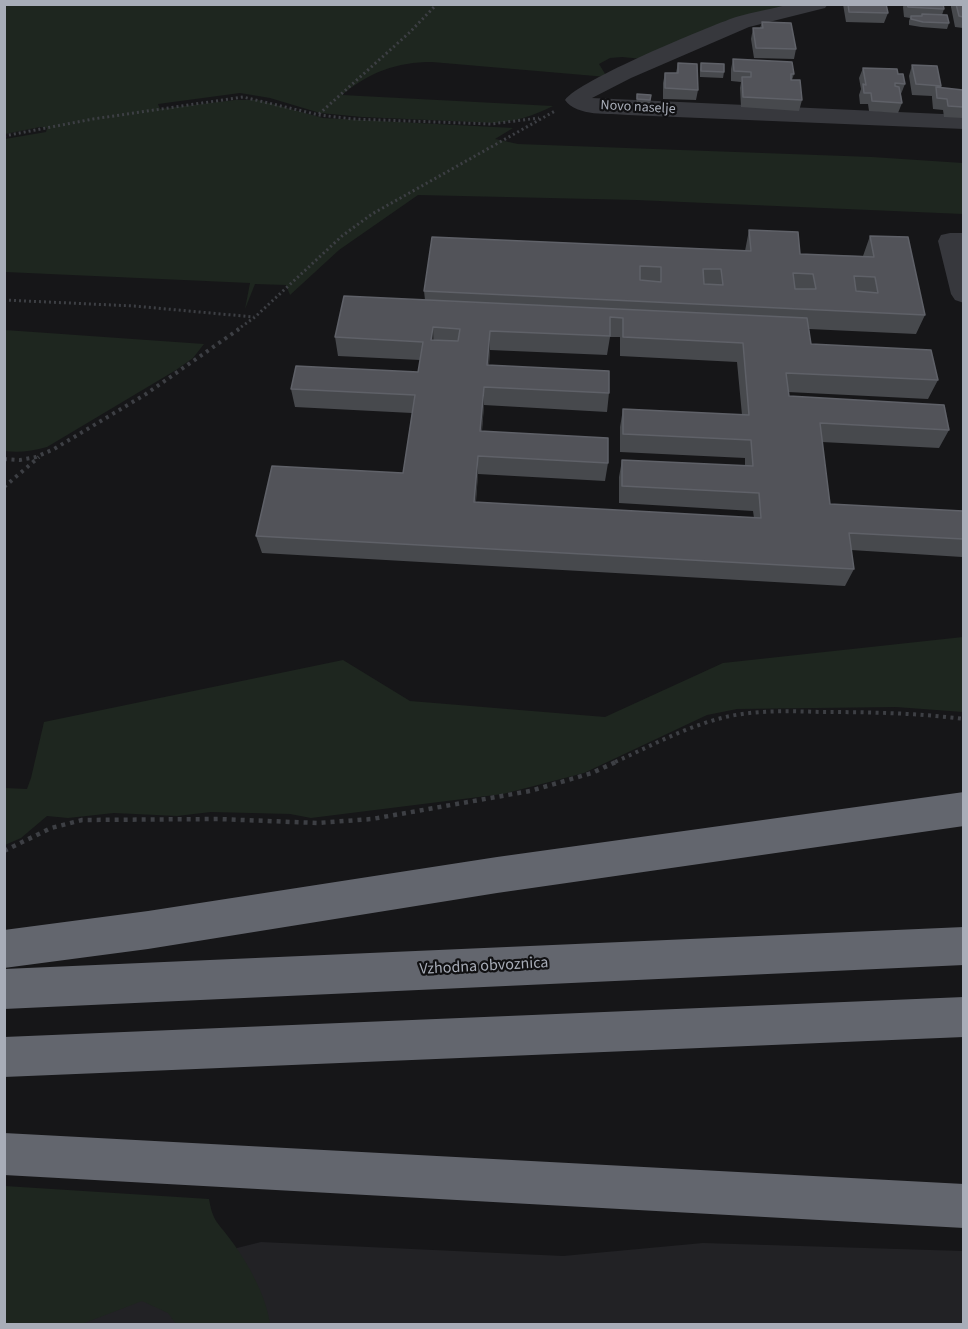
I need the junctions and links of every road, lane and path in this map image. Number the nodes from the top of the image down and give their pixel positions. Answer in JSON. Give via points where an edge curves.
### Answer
{"nodes":[{"id":1,"x":437,"y":4,"type":"edge"},
{"id":2,"x":818,"y":4,"type":"edge"},
{"id":3,"x":576,"y":99,"type":"junction"},
{"id":4,"x":318,"y":115,"type":"junction"},
{"id":5,"x":545,"y":116,"type":"junction"},
{"id":6,"x":963,"y":122,"type":"edge"},
{"id":7,"x":4,"y":136,"type":"edge"},
{"id":8,"x":963,"y":241,"type":"edge"},
{"id":9,"x":963,"y":294,"type":"edge"},
{"id":10,"x":4,"y":300,"type":"edge"},
{"id":11,"x":255,"y":317,"type":"junction"},
{"id":12,"x":41,"y":454,"type":"junction"},
{"id":13,"x":4,"y":459,"type":"edge"},
{"id":14,"x":4,"y":487,"type":"edge"},
{"id":15,"x":963,"y":719,"type":"edge"},
{"id":16,"x":963,"y":809,"type":"edge"},
{"id":17,"x":4,"y":851,"type":"edge"},
{"id":18,"x":963,"y":946,"type":"edge"},
{"id":19,"x":4,"y":949,"type":"edge"},
{"id":20,"x":4,"y":990,"type":"edge"},
{"id":21,"x":963,"y":1017,"type":"edge"},
{"id":22,"x":4,"y":1057,"type":"edge"},
{"id":23,"x":4,"y":1154,"type":"edge"},
{"id":24,"x":963,"y":1206,"type":"edge"}],
"edges":[{"from":1,"to":4,"type":"path"},
{"from":2,"to":3,"type":"street","name":"Novo naselje","via":[[742,22],[623,73]]},
{"from":3,"to":5,"type":"path"},
{"from":3,"to":6,"type":"street","name":"Novo naselje","via":[[580,104],[628,108]]},
{"from":4,"to":5,"type":"path","via":[[483,126]]},
{"from":4,"to":7,"type":"path","via":[[243,97]]},
{"from":5,"to":11,"type":"path","via":[[372,214],[342,236]]},
{"from":8,"to":9,"type":"street","via":[[950,241]]},
{"from":10,"to":11,"type":"path"},
{"from":11,"to":12,"type":"path","via":[[146,394]]},
{"from":12,"to":13,"type":"path","via":[[20,460]]},
{"from":12,"to":14,"type":"path"},
{"from":15,"to":17,"type":"path","via":[[853,712],[771,711],[731,716],[693,727],[592,773],[530,791],[443,808],[317,823],[82,820],[51,828]]},
{"from":16,"to":19,"type":"highway"},
{"from":18,"to":20,"type":"highway","name":"Vzhodna obvoznica"},
{"from":21,"to":22,"type":"highway"},
{"from":23,"to":24,"type":"highway"}]}
